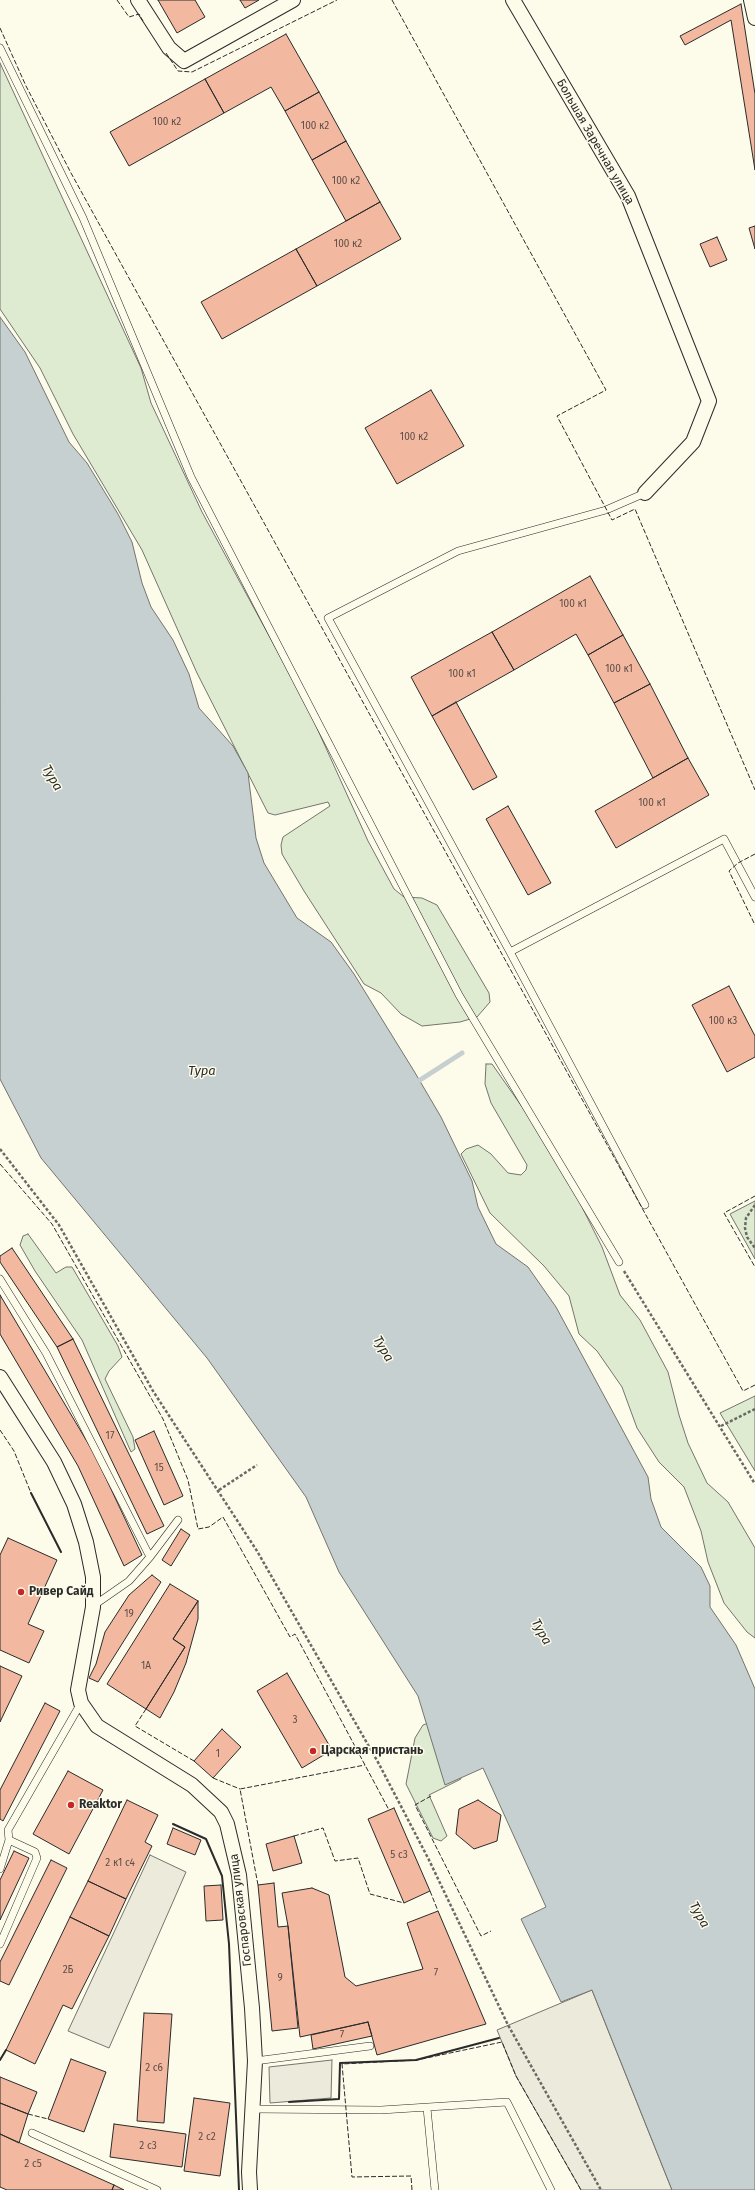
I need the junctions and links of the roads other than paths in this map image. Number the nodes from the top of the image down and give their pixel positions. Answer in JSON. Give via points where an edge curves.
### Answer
{"nodes":[{"id":1,"x":138,"y":0,"type":"edge"},
{"id":2,"x":293,"y":0,"type":"edge"},
{"id":3,"x":513,"y":0,"type":"edge"},
{"id":4,"x":751,"y":0,"type":"edge"},
{"id":5,"x":755,"y":18,"type":"edge"},
{"id":6,"x":0,"y":48,"type":"edge"},
{"id":7,"x":645,"y":493,"type":"joint"},
{"id":8,"x":755,"y":898,"type":"edge"},
{"id":9,"x":510,"y":952,"type":"junction"},
{"id":10,"x":645,"y":1206,"type":"dead end"},
{"id":11,"x":619,"y":1262,"type":"road end"},
{"id":12,"x":0,"y":1279,"type":"edge"},
{"id":13,"x":0,"y":1377,"type":"edge"},
{"id":14,"x":178,"y":1520,"type":"dead end"},
{"id":15,"x":150,"y":1557,"type":"junction"},
{"id":16,"x":93,"y":1607,"type":"junction"},
{"id":17,"x":81,"y":1702,"type":"junction"},
{"id":18,"x":9,"y":1840,"type":"junction"},
{"id":19,"x":0,"y":1868,"type":"edge"},
{"id":20,"x":0,"y":1944,"type":"edge"},
{"id":21,"x":370,"y":2046,"type":"dead end"},
{"id":22,"x":255,"y":2061,"type":"junction"},
{"id":23,"x":427,"y":2108,"type":"junction"},
{"id":24,"x":252,"y":2109,"type":"junction"},
{"id":25,"x":32,"y":2133,"type":"dead end"},
{"id":26,"x":158,"y":2190,"type":"edge"},
{"id":27,"x":250,"y":2190,"type":"edge"},
{"id":28,"x":435,"y":2190,"type":"edge"},
{"id":29,"x":551,"y":2190,"type":"edge"}],
"edges":[{"from":1,"to":2,"type":"street","via":[[169,48],[184,61]]},
{"from":3,"to":7,"type":"street","name":"Большая Заречная улица","via":[[628,196],[709,402],[693,442]]},
{"from":4,"to":5,"type":"street"},
{"from":6,"to":11,"type":"lane","via":[[83,218],[191,477],[459,995]]},
{"from":7,"to":9,"type":"lane","via":[[606,510],[458,551],[328,618]]},
{"from":8,"to":9,"type":"lane","via":[[724,839]]},
{"from":9,"to":10,"type":"lane"},
{"from":12,"to":15,"type":"lane","via":[[46,1352]]},
{"from":13,"to":16,"type":"street","via":[[54,1462],[74,1504],[86,1542],[93,1577]]},
{"from":14,"to":15,"type":"lane"},
{"from":15,"to":16,"type":"lane","via":[[129,1581]]},
{"from":16,"to":17,"type":"street","via":[[78,1690]]},
{"from":17,"to":18,"type":"lane","via":[[8,1830]]},
{"from":17,"to":22,"type":"street","name":"Госпаровская улица","via":[[97,1726],[192,1785],[221,1812],[227,1824],[239,1875]]},
{"from":18,"to":19,"type":"lane"},
{"from":18,"to":20,"type":"lane","via":[[35,1852],[38,1858]]},
{"from":21,"to":22,"type":"lane"},
{"from":22,"to":24,"type":"street","name":"Госпаровская улица"},
{"from":23,"to":24,"type":"lane"},
{"from":23,"to":28,"type":"lane"},
{"from":23,"to":29,"type":"lane","via":[[507,2102]]},
{"from":24,"to":27,"type":"street","name":"Госпаровская улица"},
{"from":25,"to":26,"type":"lane"}]}
